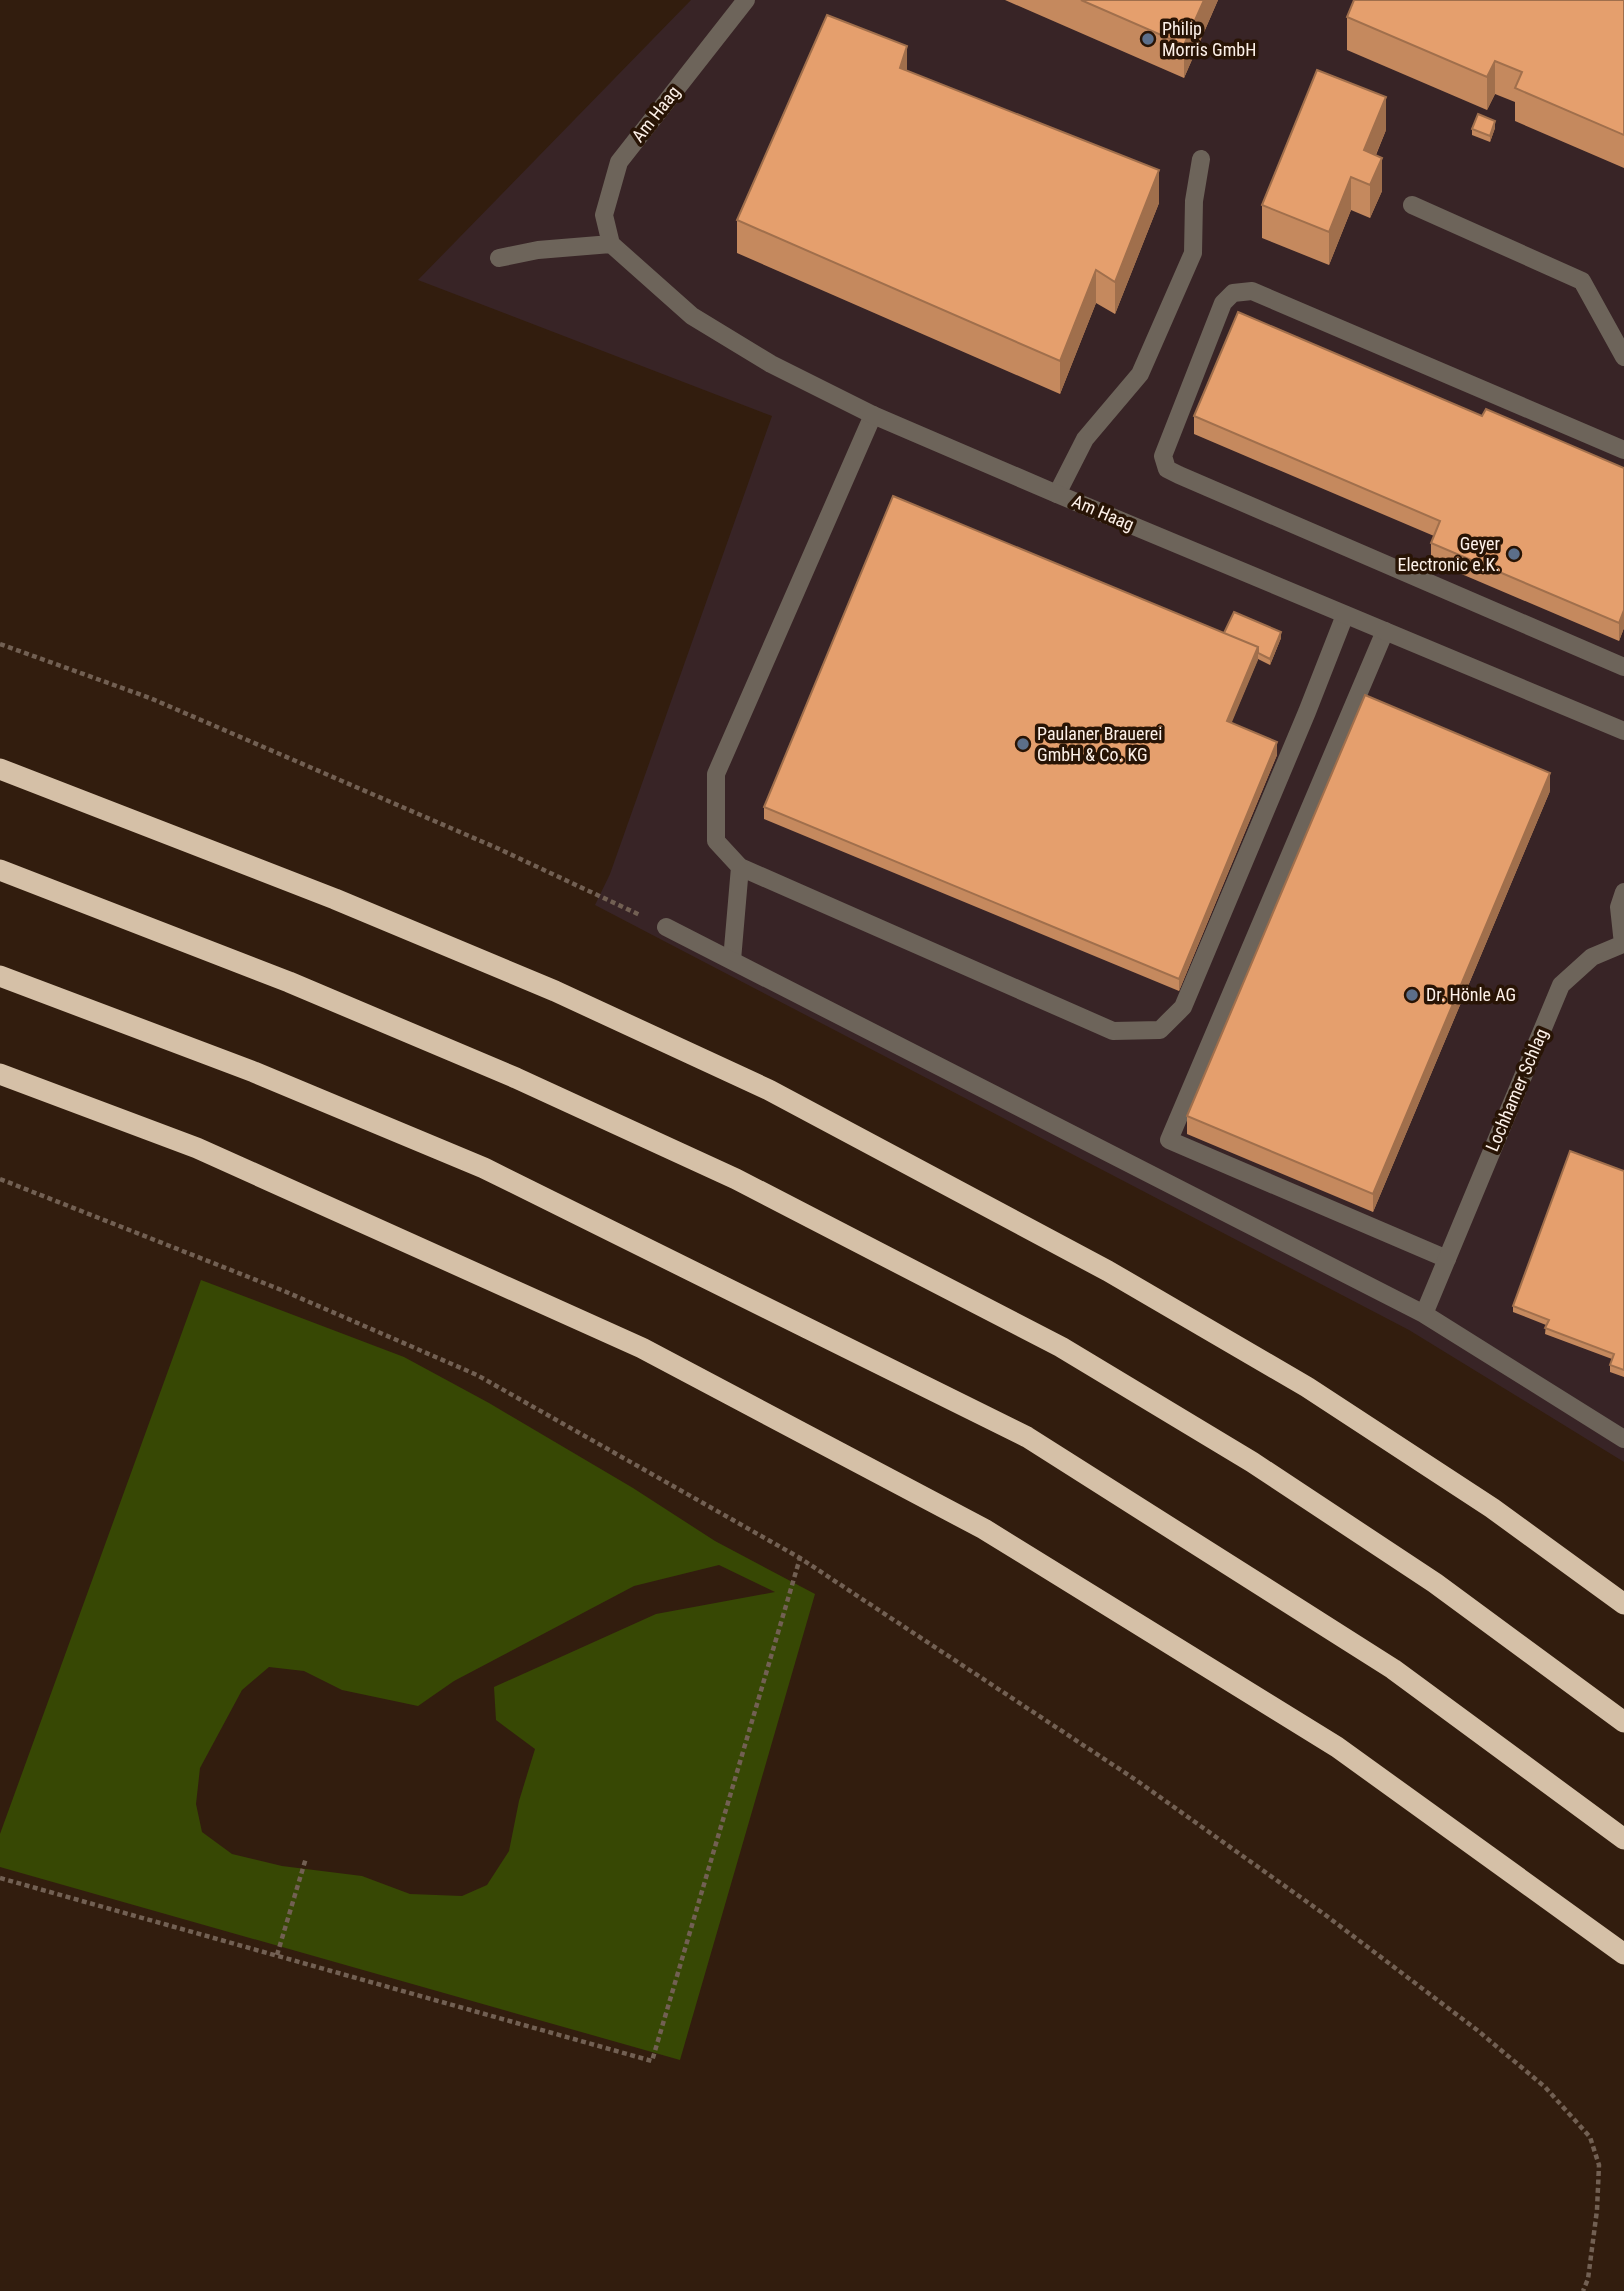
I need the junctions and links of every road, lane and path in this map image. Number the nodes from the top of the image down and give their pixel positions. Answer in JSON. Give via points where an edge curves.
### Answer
{"nodes":[{"id":1,"x":746,"y":0,"type":"edge"},
{"id":2,"x":1201,"y":159,"type":"dead end"},
{"id":3,"x":1412,"y":205,"type":"dead end"},
{"id":4,"x":611,"y":244,"type":"junction"},
{"id":5,"x":499,"y":258,"type":"dead end"},
{"id":6,"x":1624,"y":357,"type":"edge"},
{"id":7,"x":873,"y":415,"type":"junction"},
{"id":8,"x":1624,"y":450,"type":"edge"},
{"id":9,"x":1057,"y":494,"type":"junction"},
{"id":10,"x":1345,"y":615,"type":"junction"},
{"id":11,"x":1385,"y":631,"type":"junction"},
{"id":12,"x":0,"y":644,"type":"edge"},
{"id":13,"x":1624,"y":667,"type":"edge"},
{"id":14,"x":1624,"y":731,"type":"edge"},
{"id":15,"x":0,"y":769,"type":"edge"},
{"id":16,"x":740,"y":867,"type":"junction"},
{"id":17,"x":0,"y":870,"type":"edge"},
{"id":18,"x":1624,"y":892,"type":"edge"},
{"id":19,"x":666,"y":927,"type":"joint"},
{"id":20,"x":1623,"y":944,"type":"edge"},
{"id":21,"x":732,"y":960,"type":"junction"},
{"id":22,"x":0,"y":976,"type":"edge"},
{"id":23,"x":0,"y":1074,"type":"edge"},
{"id":24,"x":0,"y":1179,"type":"edge"},
{"id":25,"x":1447,"y":1259,"type":"junction"},
{"id":26,"x":1424,"y":1314,"type":"junction"},
{"id":27,"x":1624,"y":1439,"type":"edge"},
{"id":28,"x":800,"y":1558,"type":"junction"},
{"id":29,"x":1624,"y":1604,"type":"edge"},
{"id":30,"x":1624,"y":1722,"type":"edge"},
{"id":31,"x":1624,"y":1839,"type":"edge"},
{"id":32,"x":306,"y":1858,"type":"dead end"},
{"id":33,"x":0,"y":1878,"type":"edge"},
{"id":34,"x":1624,"y":1954,"type":"edge"},
{"id":35,"x":277,"y":1955,"type":"junction"},
{"id":36,"x":1583,"y":2291,"type":"edge"}],
"edges":[{"from":1,"to":4,"type":"street","name":"Am Haag","via":[[619,162],[604,215]]},
{"from":2,"to":9,"type":"street","via":[[1194,201],[1194,253],[1140,374],[1085,439]]},
{"from":3,"to":6,"type":"street","via":[[1582,281]]},
{"from":4,"to":5,"type":"street"},
{"from":4,"to":7,"type":"street","name":"Am Haag","via":[[692,317],[771,364]]},
{"from":7,"to":9,"type":"street","name":"Am Haag"},
{"from":7,"to":16,"type":"street","via":[[716,774],[716,841]]},
{"from":8,"to":13,"type":"street","via":[[1252,291],[1233,293],[1223,303],[1163,456],[1167,469],[1179,475]]},
{"from":9,"to":10,"type":"street","name":"Am Haag"},
{"from":10,"to":11,"type":"street","name":"Am Haag"},
{"from":10,"to":16,"type":"street","via":[[1183,1007],[1160,1030],[1113,1031]]},
{"from":11,"to":14,"type":"street","name":"Am Haag"},
{"from":11,"to":25,"type":"street","via":[[1169,1140]]},
{"from":12,"to":19,"type":"path","via":[[150,698],[497,848]]},
{"from":15,"to":29,"type":"highway","via":[[335,899],[555,991],[769,1090],[1108,1271],[1307,1387],[1492,1508]]},
{"from":16,"to":21,"type":"street"},
{"from":17,"to":30,"type":"highway","via":[[289,982],[516,1079],[736,1179],[1061,1347],[1252,1462],[1435,1583]]},
{"from":18,"to":20,"type":"street","name":"Lochhamer Schlag","via":[[1619,907]]},
{"from":19,"to":21,"type":"street"},
{"from":20,"to":25,"type":"street","name":"Lochhamer Schlag","via":[[1592,957],[1561,985]]},
{"from":21,"to":26,"type":"street"},
{"from":22,"to":31,"type":"highway","via":[[254,1072],[484,1168],[1027,1437],[1393,1669]]},
{"from":23,"to":34,"type":"highway","via":[[197,1148],[642,1348],[984,1529],[1337,1747]]},
{"from":24,"to":28,"type":"path","via":[[284,1291],[477,1375]]},
{"from":25,"to":26,"type":"street","name":"Lochhamer Schlag"},
{"from":26,"to":27,"type":"street"},
{"from":28,"to":35,"type":"path","via":[[652,2061]]},
{"from":28,"to":36,"type":"path","via":[[1136,1780],[1324,1914],[1545,2087],[1590,2137],[1599,2165],[1597,2210]]},
{"from":32,"to":35,"type":"path"},
{"from":33,"to":35,"type":"path"}]}
